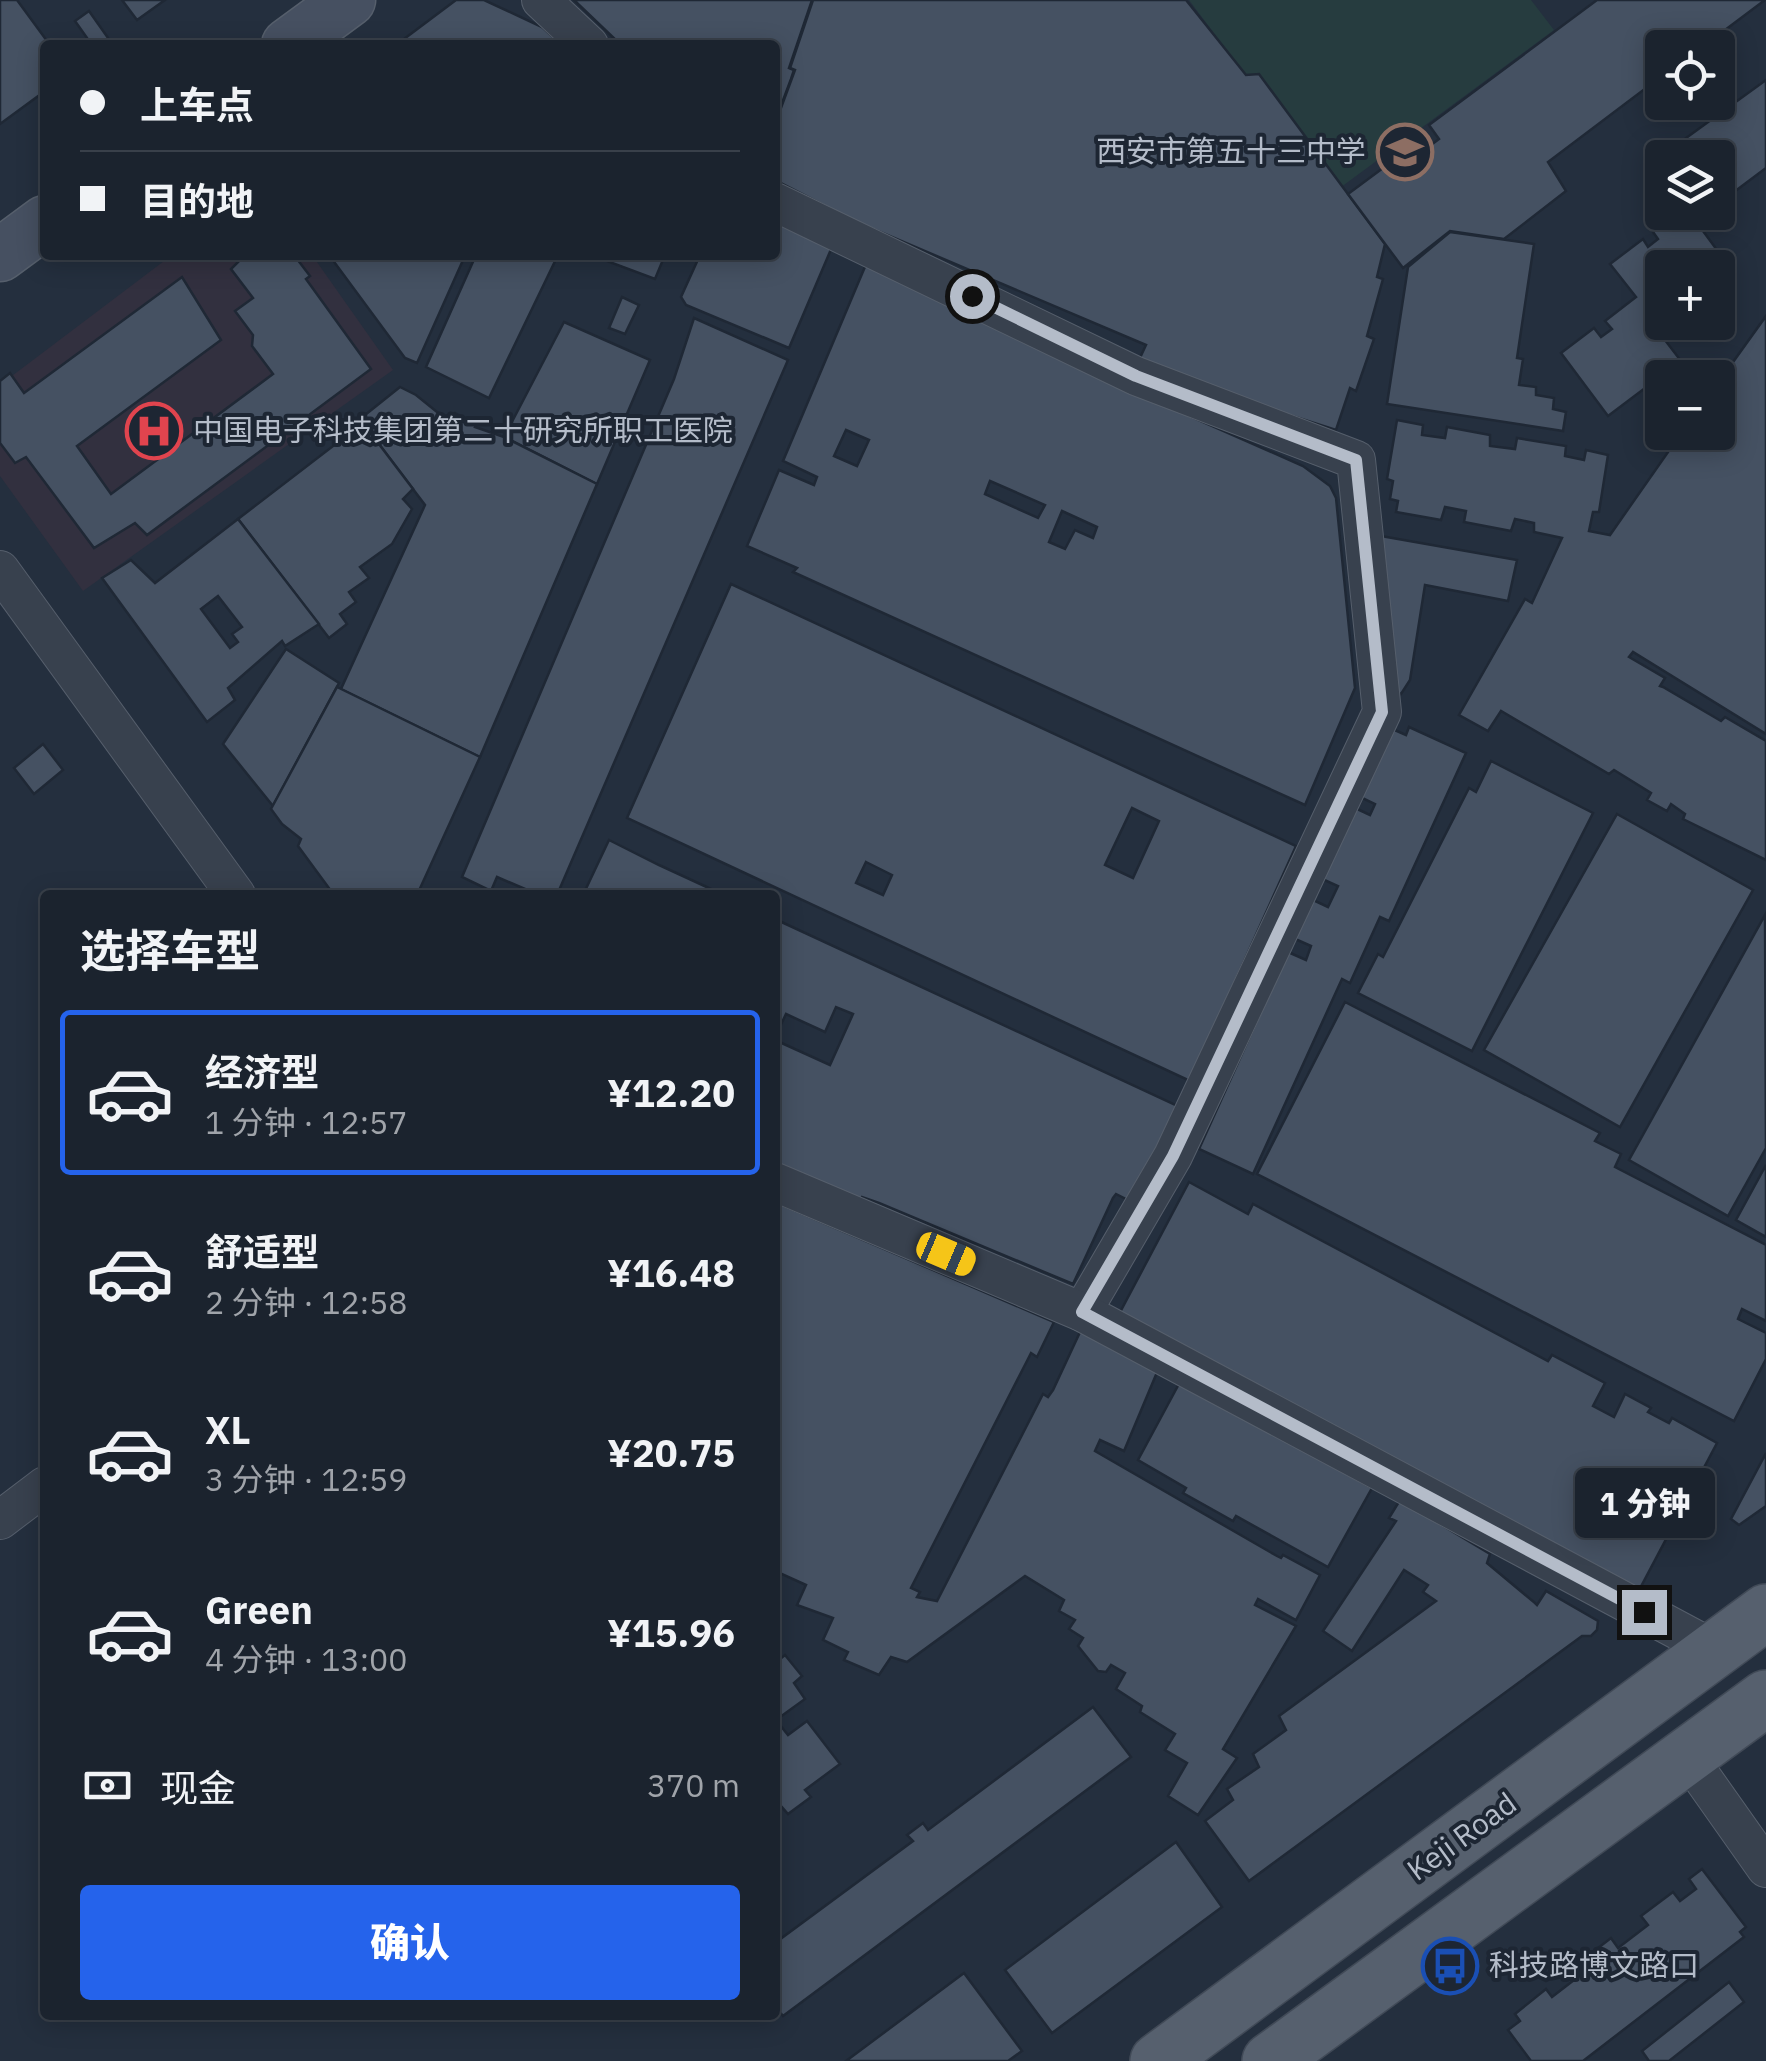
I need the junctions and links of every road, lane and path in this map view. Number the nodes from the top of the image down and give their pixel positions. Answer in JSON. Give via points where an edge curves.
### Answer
{"nodes":[{"id":1,"x":349,"y":0,"type":"edge"},
{"id":2,"x":541,"y":0,"type":"edge"},
{"id":3,"x":295,"y":40,"type":"edge"},
{"id":4,"x":584,"y":40,"type":"edge"},
{"id":5,"x":780,"y":204,"type":"edge"},
{"id":6,"x":40,"y":226,"type":"edge"},
{"id":7,"x":0,"y":254,"type":"edge"},
{"id":8,"x":0,"y":570,"type":"edge"},
{"id":9,"x":232,"y":890,"type":"edge"},
{"id":10,"x":780,"y":1184,"type":"edge"},
{"id":11,"x":1082,"y":1312,"type":"junction"},
{"id":12,"x":40,"y":1490,"type":"edge"},
{"id":13,"x":0,"y":1520,"type":"edge"},
{"id":14,"x":1766,"y":1612,"type":"edge"},
{"id":15,"x":1715,"y":1650,"type":"junction"},
{"id":16,"x":1766,"y":1698,"type":"edge"},
{"id":17,"x":1687,"y":1756,"type":"junction"},
{"id":18,"x":1766,"y":1868,"type":"edge"},
{"id":19,"x":1158,"y":2061,"type":"edge"},
{"id":20,"x":1270,"y":2061,"type":"edge"}],
"edges":[{"from":1,"to":3,"type":"street"},
{"from":2,"to":4,"type":"street"},
{"from":5,"to":11,"type":"street","via":[[1136,376],[1356,460],[1382,712],[1173,1156]]},
{"from":6,"to":7,"type":"street"},
{"from":8,"to":9,"type":"street"},
{"from":10,"to":11,"type":"street"},
{"from":11,"to":15,"type":"street"},
{"from":12,"to":13,"type":"street"},
{"from":14,"to":15,"type":"main road","name":"Keji Road"},
{"from":15,"to":19,"type":"main road","name":"Keji Road"},
{"from":16,"to":17,"type":"main road"},
{"from":17,"to":18,"type":"street"},
{"from":17,"to":20,"type":"main road"}]}
